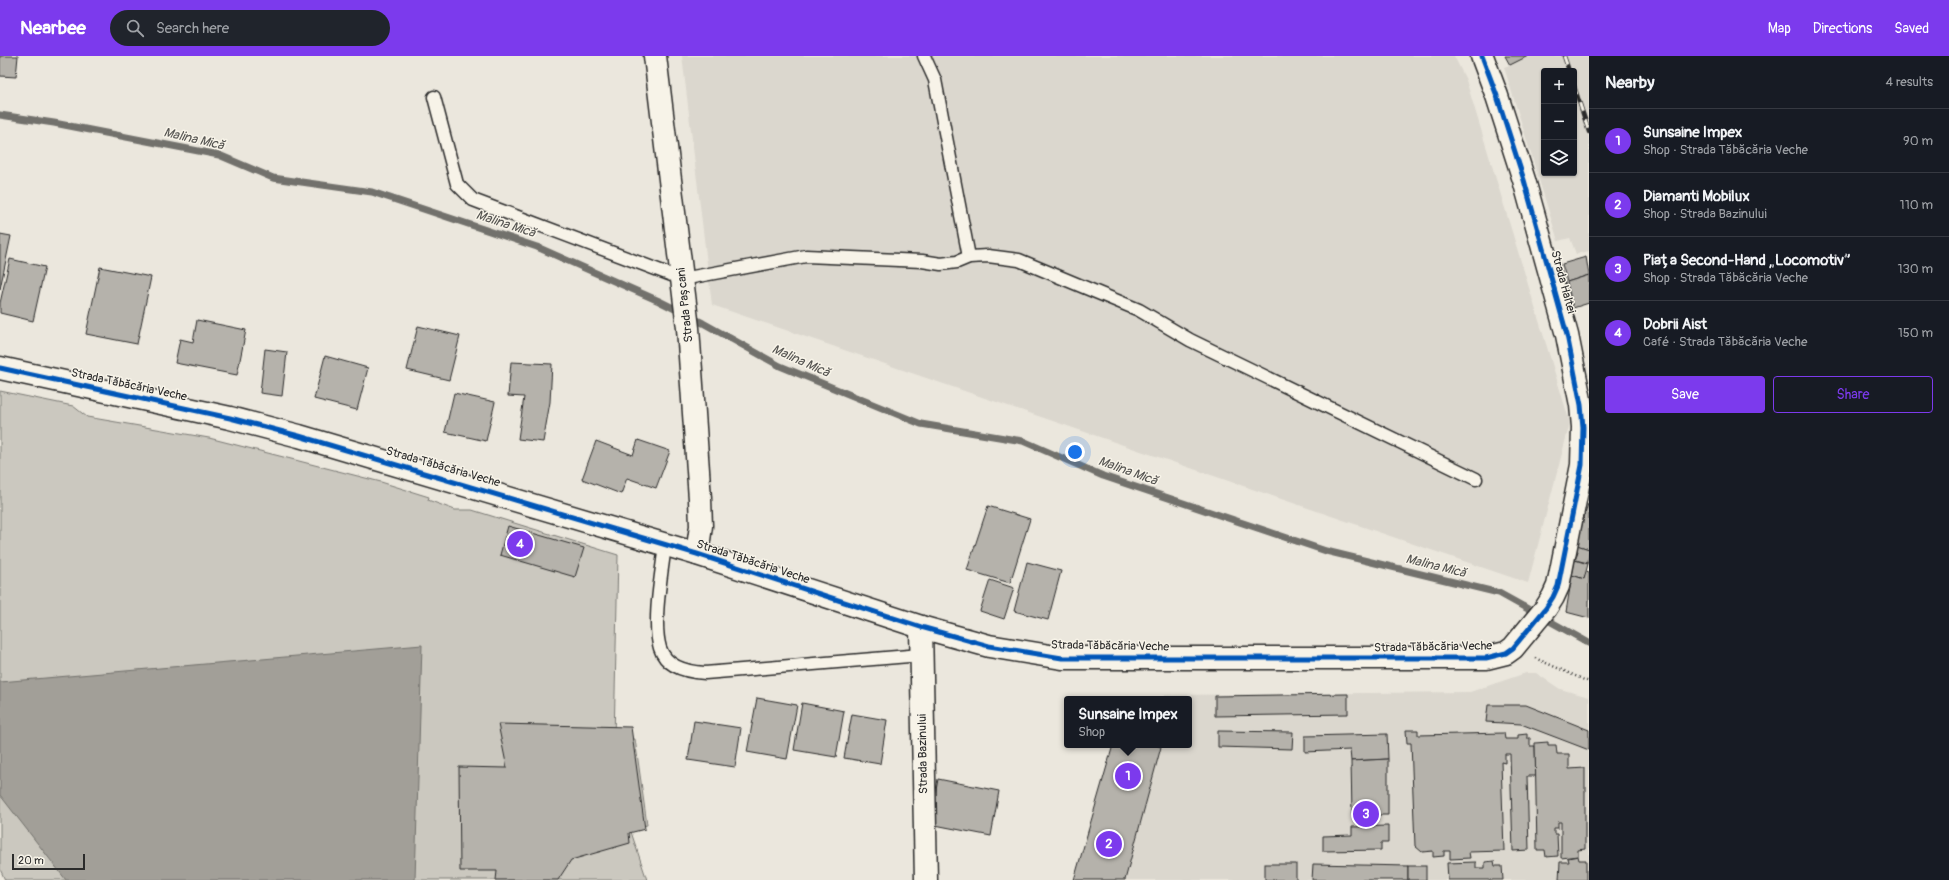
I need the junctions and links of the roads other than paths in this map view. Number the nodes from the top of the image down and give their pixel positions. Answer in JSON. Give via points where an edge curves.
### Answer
{"nodes":[{"id":1,"x":655,"y":56,"type":"edge"},
{"id":2,"x":924,"y":56,"type":"edge"},
{"id":3,"x":1482,"y":56,"type":"edge"},
{"id":4,"x":434,"y":97,"type":"dead end"},
{"id":5,"x":969,"y":257,"type":"junction"},
{"id":6,"x":682,"y":279,"type":"junction"},
{"id":7,"x":0,"y":368,"type":"edge"},
{"id":8,"x":1476,"y":479,"type":"dead end"},
{"id":9,"x":665,"y":545,"type":"junction"},
{"id":10,"x":697,"y":554,"type":"junction"},
{"id":11,"x":921,"y":627,"type":"junction"},
{"id":12,"x":1518,"y":642,"type":"joint"},
{"id":13,"x":921,"y":654,"type":"junction"},
{"id":14,"x":926,"y":880,"type":"edge"}],
"edges":[{"from":1,"to":6,"type":"street","name":"Strada Pașcani"},
{"from":2,"to":5,"type":"lane","via":[[935,80]]},
{"from":3,"to":12,"type":"street","name":"Strada Haltei","via":[[1498,96],[1524,180],[1567,335],[1581,405],[1582,465],[1561,573],[1554,597]]},
{"from":4,"to":6,"type":"lane","via":[[457,184],[473,200]]},
{"from":5,"to":6,"type":"lane","via":[[941,264],[806,256]]},
{"from":5,"to":8,"type":"lane","via":[[988,256],[1019,260],[1139,310],[1190,340]]},
{"from":6,"to":10,"type":"street","name":"Strada Pașcani","via":[[700,499]]},
{"from":7,"to":9,"type":"street","name":"Strada Tăbăcăria Veche","via":[[230,418],[299,436]]},
{"from":9,"to":10,"type":"street","name":"Strada Tăbăcăria Veche"},
{"from":9,"to":13,"type":"lane","via":[[657,623],[660,649],[672,664],[688,672],[705,673]]},
{"from":10,"to":11,"type":"street","name":"Strada Tăbăcăria Veche"},
{"from":11,"to":12,"type":"street","name":"Strada Tăbăcăria Veche","via":[[989,646],[1062,658],[1486,658],[1506,653]]},
{"from":11,"to":13,"type":"street","name":"Strada Bazinului"},
{"from":13,"to":14,"type":"street","name":"Strada Bazinului"}]}
